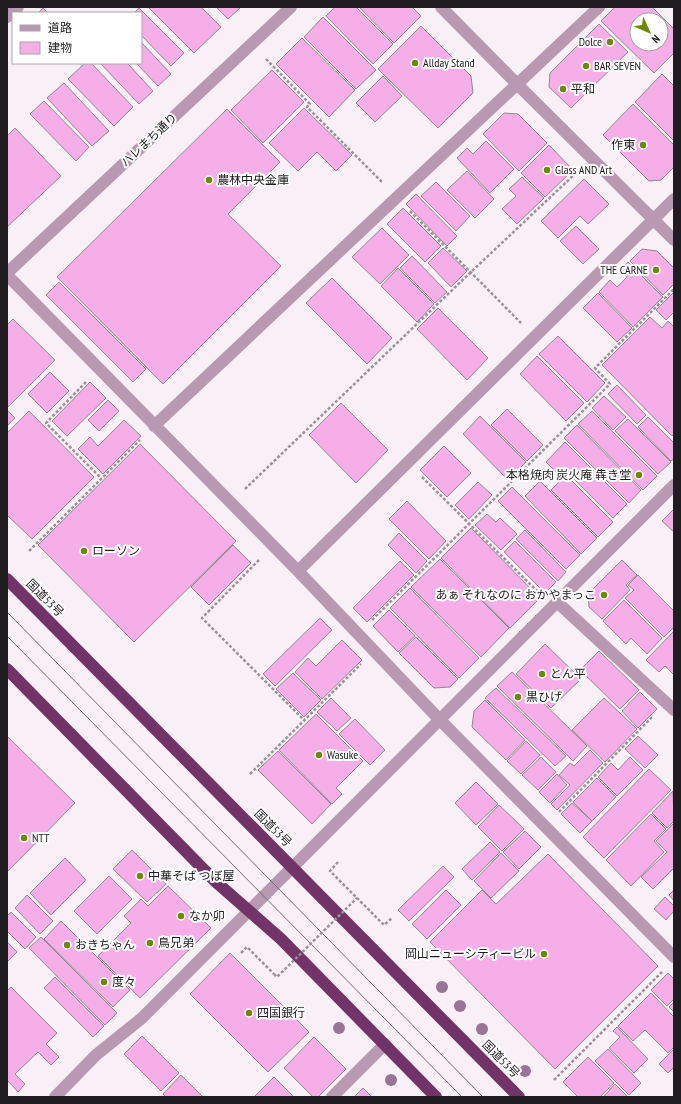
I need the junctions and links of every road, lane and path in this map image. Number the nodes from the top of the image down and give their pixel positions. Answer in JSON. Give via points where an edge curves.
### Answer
{"nodes":[{"id":1,"x":290,"y":7,"type":"edge"},
{"id":2,"x":441,"y":7,"type":"edge"},
{"id":3,"x":599,"y":7,"type":"edge"},
{"id":4,"x":266,"y":59,"type":"dead end"},
{"id":5,"x":517,"y":84,"type":"junction"},
{"id":6,"x":579,"y":170,"type":"dead end"},
{"id":7,"x":397,"y":198,"type":"junction"},
{"id":8,"x":674,"y":199,"type":"edge"},
{"id":9,"x":654,"y":219,"type":"junction"},
{"id":10,"x":674,"y":240,"type":"edge"},
{"id":11,"x":471,"y":272,"type":"junction"},
{"id":12,"x":7,"y":274,"type":"edge"},
{"id":13,"x":674,"y":289,"type":"edge"},
{"id":14,"x":534,"y":337,"type":"junction"},
{"id":15,"x":98,"y":369,"type":"junction"},
{"id":16,"x":154,"y":426,"type":"junction"},
{"id":17,"x":408,"y":462,"type":"junction"},
{"id":18,"x":101,"y":478,"type":"junction"},
{"id":19,"x":674,"y":485,"type":"edge"},
{"id":20,"x":230,"y":503,"type":"junction"},
{"id":21,"x":470,"y":524,"type":"junction"},
{"id":22,"x":273,"y":546,"type":"junction"},
{"id":23,"x":29,"y":551,"type":"dead end"},
{"id":24,"x":298,"y":571,"type":"junction"},
{"id":25,"x":7,"y":579,"type":"edge"},
{"id":26,"x":555,"y":604,"type":"junction"},
{"id":27,"x":358,"y":634,"type":"junction"},
{"id":28,"x":374,"y":651,"type":"junction"},
{"id":29,"x":7,"y":669,"type":"edge"},
{"id":30,"x":670,"y":706,"type":"edge"},
{"id":31,"x":440,"y":719,"type":"junction"},
{"id":32,"x":304,"y":720,"type":"junction"},
{"id":33,"x":250,"y":774,"type":"dead end"},
{"id":34,"x":545,"y":826,"type":"junction"},
{"id":35,"x":338,"y":862,"type":"dead end"},
{"id":36,"x":292,"y":867,"type":"junction"},
{"id":37,"x":357,"y":898,"type":"junction"},
{"id":38,"x":249,"y":910,"type":"junction"},
{"id":39,"x":392,"y":918,"type":"dead end"},
{"id":40,"x":241,"y":953,"type":"dead end"},
{"id":41,"x":674,"y":957,"type":"edge"},
{"id":42,"x":663,"y":971,"type":"dead end"},
{"id":43,"x":385,"y":1044,"type":"junction"},
{"id":44,"x":554,"y":1080,"type":"dead end"},
{"id":45,"x":55,"y":1097,"type":"edge"},
{"id":46,"x":332,"y":1097,"type":"edge"},
{"id":47,"x":436,"y":1097,"type":"edge"},
{"id":48,"x":519,"y":1097,"type":"edge"}],
"edges":[{"from":1,"to":12,"type":"street","name":"ハレまち通り"},
{"from":2,"to":5,"type":"street"},
{"from":3,"to":5,"type":"street"},
{"from":4,"to":7,"type":"path","via":[[310,104],[307,107]]},
{"from":5,"to":7,"type":"street"},
{"from":5,"to":9,"type":"street"},
{"from":6,"to":11,"type":"path"},
{"from":7,"to":11,"type":"path"},
{"from":7,"to":16,"type":"street"},
{"from":8,"to":9,"type":"street"},
{"from":9,"to":10,"type":"street"},
{"from":9,"to":14,"type":"street"},
{"from":11,"to":14,"type":"path"},
{"from":11,"to":20,"type":"path"},
{"from":12,"to":15,"type":"street"},
{"from":13,"to":21,"type":"path","via":[[595,368],[610,384]]},
{"from":14,"to":17,"type":"street"},
{"from":15,"to":16,"type":"street"},
{"from":15,"to":18,"type":"path","via":[[46,423]]},
{"from":16,"to":18,"type":"path"},
{"from":16,"to":20,"type":"street"},
{"from":17,"to":21,"type":"path"},
{"from":17,"to":24,"type":"street"},
{"from":18,"to":23,"type":"path"},
{"from":19,"to":26,"type":"street"},
{"from":20,"to":22,"type":"street"},
{"from":21,"to":26,"type":"path"},
{"from":21,"to":27,"type":"path"},
{"from":22,"to":24,"type":"street"},
{"from":22,"to":32,"type":"path","via":[[202,618]]},
{"from":24,"to":27,"type":"street"},
{"from":25,"to":36,"type":"highway","name":"国道53号"},
{"from":26,"to":30,"type":"street"},
{"from":26,"to":31,"type":"street"},
{"from":27,"to":28,"type":"street"},
{"from":28,"to":31,"type":"street"},
{"from":28,"to":32,"type":"path"},
{"from":29,"to":38,"type":"highway","via":[[216,882]]},
{"from":30,"to":34,"type":"path"},
{"from":31,"to":34,"type":"street"},
{"from":31,"to":36,"type":"street"},
{"from":32,"to":33,"type":"path"},
{"from":34,"to":41,"type":"street"},
{"from":35,"to":37,"type":"path","via":[[330,871]]},
{"from":36,"to":38,"type":"street"},
{"from":36,"to":48,"type":"highway","name":"国道53号"},
{"from":37,"to":39,"type":"path","via":[[384,925]]},
{"from":37,"to":40,"type":"path","bridge":true,"via":[[277,977],[247,947]]},
{"from":38,"to":43,"type":"highway"},
{"from":38,"to":45,"type":"street","via":[[142,1018],[96,1055]]},
{"from":42,"to":44,"type":"path"},
{"from":43,"to":46,"type":"street"},
{"from":43,"to":47,"type":"highway"}]}
